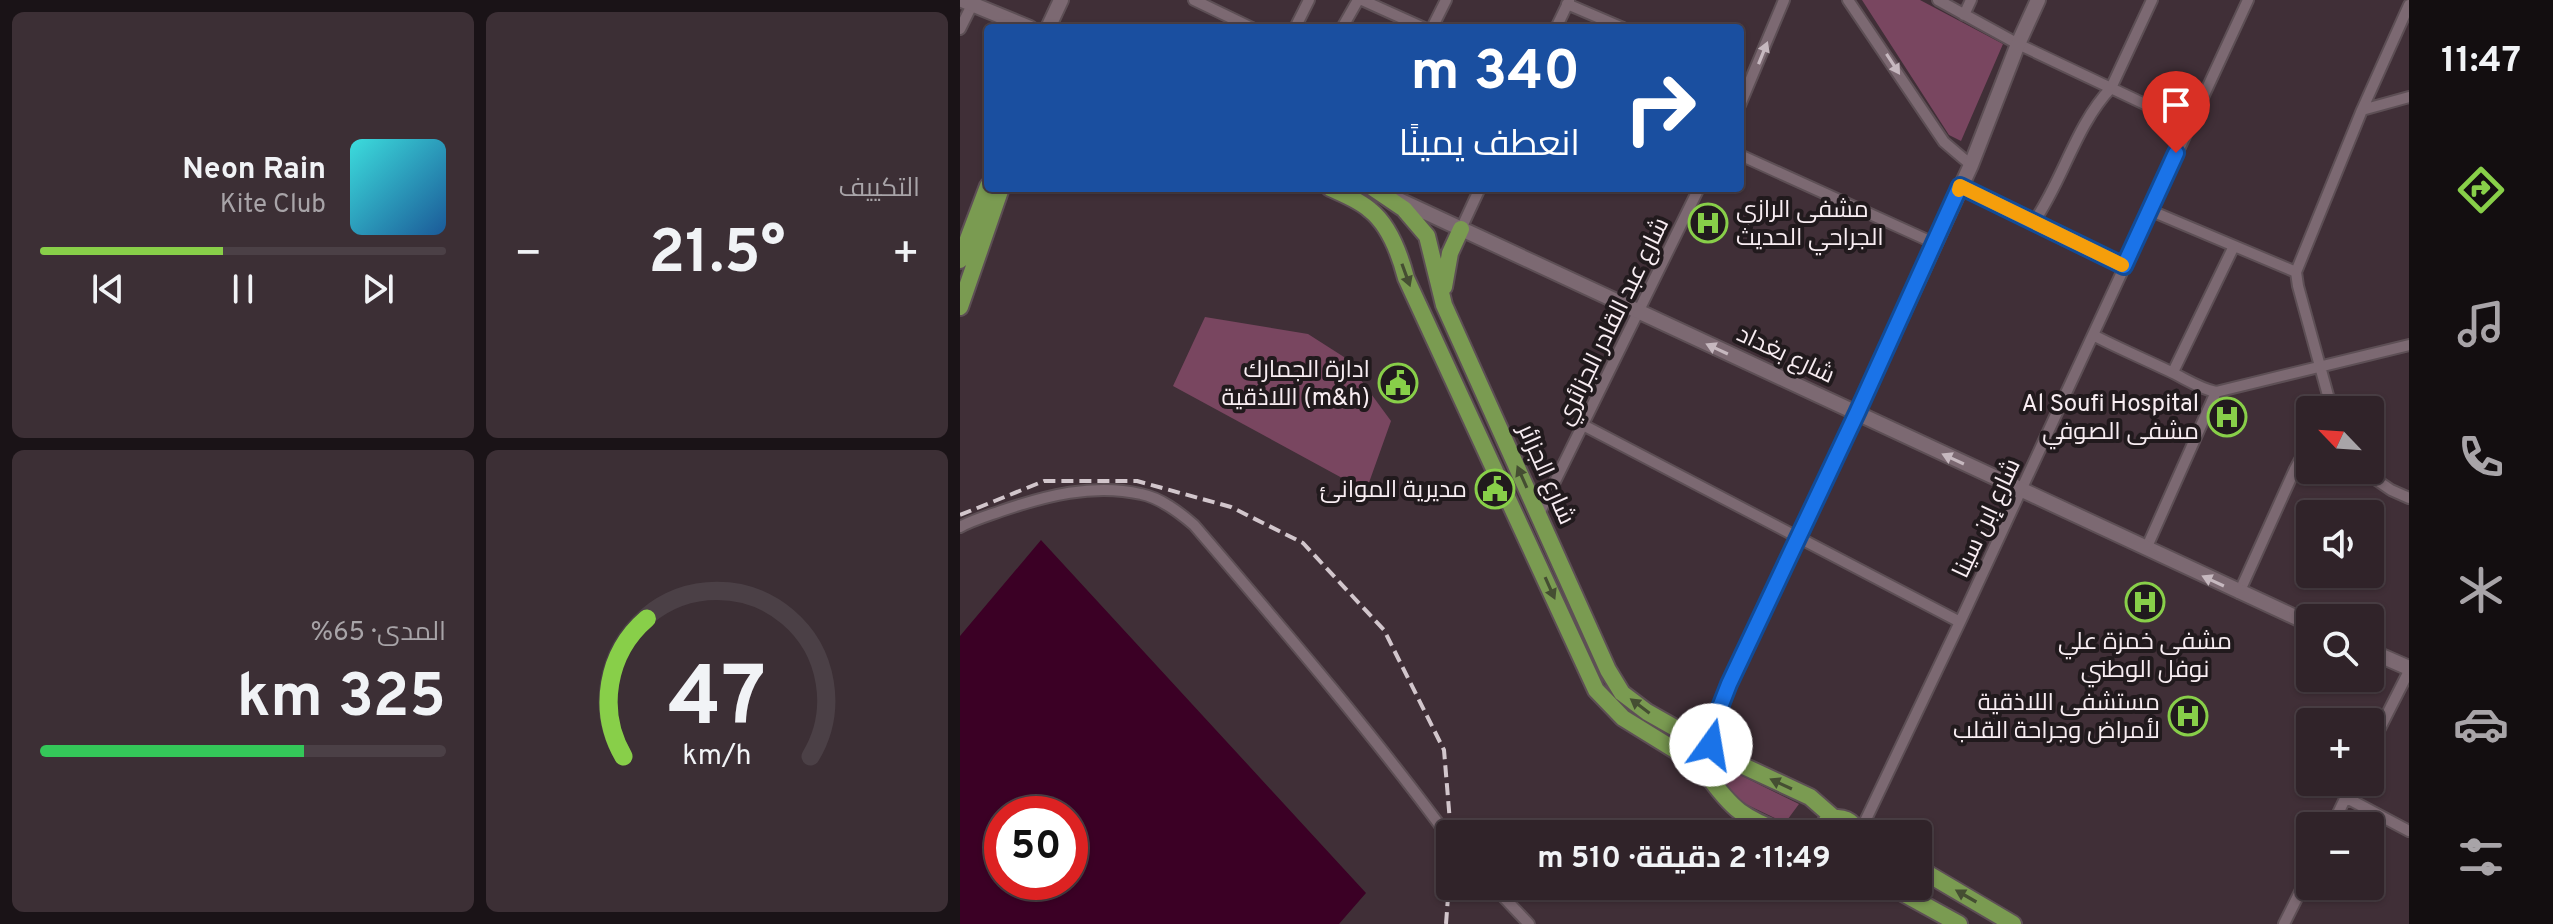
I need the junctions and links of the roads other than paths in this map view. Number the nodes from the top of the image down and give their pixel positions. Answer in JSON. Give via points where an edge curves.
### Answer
{"nodes":[{"id":1,"x":1061,"y":0,"type":"edge"},
{"id":2,"x":1194,"y":0,"type":"edge"},
{"id":3,"x":1309,"y":0,"type":"edge"},
{"id":4,"x":1360,"y":0,"type":"edge"},
{"id":5,"x":1446,"y":0,"type":"edge"},
{"id":6,"x":1784,"y":0,"type":"edge"},
{"id":7,"x":1848,"y":0,"type":"edge"},
{"id":8,"x":1938,"y":0,"type":"edge"},
{"id":9,"x":1971,"y":0,"type":"edge"},
{"id":10,"x":2038,"y":0,"type":"edge"},
{"id":11,"x":2152,"y":0,"type":"edge"},
{"id":12,"x":2248,"y":0,"type":"edge"},
{"id":13,"x":967,"y":2,"type":"edge"},
{"id":14,"x":1568,"y":2,"type":"edge"},
{"id":15,"x":1208,"y":3,"type":"edge"},
{"id":16,"x":2409,"y":5,"type":"edge"},
{"id":17,"x":1964,"y":15,"type":"junction"},
{"id":18,"x":1020,"y":24,"type":"edge"},
{"id":19,"x":1050,"y":24,"type":"edge"},
{"id":20,"x":1245,"y":24,"type":"edge"},
{"id":21,"x":1297,"y":24,"type":"edge"},
{"id":22,"x":1345,"y":24,"type":"edge"},
{"id":23,"x":1415,"y":24,"type":"edge"},
{"id":24,"x":1434,"y":24,"type":"edge"},
{"id":25,"x":1558,"y":24,"type":"edge"},
{"id":26,"x":1615,"y":24,"type":"edge"},
{"id":27,"x":960,"y":29,"type":"edge"},
{"id":28,"x":2018,"y":44,"type":"junction"},
{"id":29,"x":1745,"y":80,"type":"edge"},
{"id":30,"x":2111,"y":88,"type":"junction"},
{"id":31,"x":2409,"y":97,"type":"edge"},
{"id":32,"x":2362,"y":110,"type":"junction"},
{"id":33,"x":2189,"y":125,"type":"junction"},
{"id":34,"x":1744,"y":157,"type":"edge"},
{"id":35,"x":1971,"y":165,"type":"junction"},
{"id":36,"x":1960,"y":186,"type":"junction"},
{"id":37,"x":986,"y":192,"type":"edge"},
{"id":38,"x":1000,"y":192,"type":"edge"},
{"id":39,"x":1338,"y":192,"type":"edge"},
{"id":40,"x":1381,"y":192,"type":"edge"},
{"id":41,"x":1382,"y":192,"type":"edge"},
{"id":42,"x":1478,"y":192,"type":"edge"},
{"id":43,"x":1697,"y":192,"type":"edge"},
{"id":44,"x":2149,"y":210,"type":"junction"},
{"id":45,"x":2033,"y":223,"type":"junction"},
{"id":46,"x":1461,"y":229,"type":"junction"},
{"id":47,"x":1934,"y":243,"type":"junction"},
{"id":48,"x":2234,"y":246,"type":"junction"},
{"id":49,"x":960,"y":260,"type":"edge"},
{"id":50,"x":2124,"y":266,"type":"junction"},
{"id":51,"x":2296,"y":272,"type":"junction"},
{"id":52,"x":1444,"y":305,"type":"junction"},
{"id":53,"x":960,"y":307,"type":"edge"},
{"id":54,"x":1638,"y":313,"type":"junction"},
{"id":55,"x":2093,"y":335,"type":"junction"},
{"id":56,"x":2409,"y":345,"type":"edge"},
{"id":57,"x":2321,"y":366,"type":"junction"},
{"id":58,"x":2173,"y":372,"type":"junction"},
{"id":59,"x":2216,"y":392,"type":"junction"},
{"id":60,"x":2328,"y":396,"type":"edge"},
{"id":61,"x":1857,"y":413,"type":"junction"},
{"id":62,"x":1583,"y":425,"type":"junction"},
{"id":63,"x":2296,"y":467,"type":"edge"},
{"id":64,"x":2382,"y":484,"type":"edge"},
{"id":65,"x":2021,"y":491,"type":"junction"},
{"id":66,"x":2409,"y":498,"type":"edge"},
{"id":67,"x":1539,"y":514,"type":"junction"},
{"id":68,"x":960,"y":527,"type":"edge"},
{"id":69,"x":1526,"y":534,"type":"junction"},
{"id":70,"x":1797,"y":538,"type":"junction"},
{"id":71,"x":2146,"y":549,"type":"junction"},
{"id":72,"x":2239,"y":593,"type":"junction"},
{"id":73,"x":2296,"y":618,"type":"edge"},
{"id":74,"x":1960,"y":622,"type":"junction"},
{"id":75,"x":2384,"y":658,"type":"edge"},
{"id":76,"x":1608,"y":670,"type":"junction"},
{"id":77,"x":2409,"y":670,"type":"edge"},
{"id":78,"x":1590,"y":680,"type":"junction"},
{"id":79,"x":2384,"y":720,"type":"edge"},
{"id":80,"x":1709,"y":746,"type":"junction"},
{"id":81,"x":1724,"y":757,"type":"junction"},
{"id":82,"x":1701,"y":768,"type":"junction"},
{"id":83,"x":2345,"y":797,"type":"joint"},
{"id":84,"x":2338,"y":812,"type":"edge"},
{"id":85,"x":1834,"y":818,"type":"junction"},
{"id":86,"x":1436,"y":820,"type":"edge"},
{"id":87,"x":1751,"y":820,"type":"edge"},
{"id":88,"x":1830,"y":820,"type":"edge"},
{"id":89,"x":1848,"y":820,"type":"edge"},
{"id":90,"x":1866,"y":820,"type":"edge"},
{"id":91,"x":2409,"y":831,"type":"edge"},
{"id":92,"x":1932,"y":876,"type":"edge"},
{"id":93,"x":1506,"y":900,"type":"edge"},
{"id":94,"x":1915,"y":900,"type":"edge"},
{"id":95,"x":2296,"y":900,"type":"edge"},
{"id":96,"x":1529,"y":924,"type":"edge"},
{"id":97,"x":1959,"y":924,"type":"edge"},
{"id":98,"x":2013,"y":924,"type":"edge"},
{"id":99,"x":2284,"y":924,"type":"edge"}],
"edges":[{"from":1,"to":19,"type":"main road"},
{"from":2,"to":15,"type":"street"},
{"from":3,"to":21,"type":"street"},
{"from":4,"to":22,"type":"street"},
{"from":4,"to":23,"type":"street"},
{"from":5,"to":24,"type":"street"},
{"from":29,"to":6,"type":"street","one_way":true},
{"from":7,"to":35,"type":"street","one_way":true,"via":[[1944,142]]},
{"from":8,"to":17,"type":"street"},
{"from":9,"to":17,"type":"street"},
{"from":10,"to":28,"type":"main road"},
{"from":11,"to":30,"type":"street"},
{"from":12,"to":33,"type":"street","name":"شارع إبن سينا"},
{"from":13,"to":18,"type":"main road"},
{"from":13,"to":27,"type":"street"},
{"from":14,"to":25,"type":"street"},
{"from":14,"to":26,"type":"street"},
{"from":15,"to":20,"type":"street"},
{"from":16,"to":32,"type":"street"},
{"from":17,"to":28,"type":"street"},
{"from":28,"to":30,"type":"street"},
{"from":28,"to":35,"type":"main road"},
{"from":30,"to":33,"type":"street"},
{"from":30,"to":45,"type":"street","via":[[2072,147]]},
{"from":31,"to":32,"type":"street"},
{"from":32,"to":51,"type":"street"},
{"from":33,"to":44,"type":"street","name":"شارع إبن سينا"},
{"from":34,"to":47,"type":"street"},
{"from":35,"to":36,"type":"main road"},
{"from":36,"to":45,"type":"street"},
{"from":36,"to":47,"type":"main road"},
{"from":37,"to":49,"type":"main road"},
{"from":38,"to":53,"type":"main road"},
{"from":39,"to":69,"type":"main road","name":"شارع الجزائر","one_way":true,"via":[[1369,208],[1392,241]]},
{"from":40,"to":52,"type":"main road","name":"شارع الجزائر","via":[[1427,236]]},
{"from":41,"to":46,"type":"main road","name":"شارع بغداد"},
{"from":42,"to":46,"type":"street"},
{"from":43,"to":54,"type":"street","name":"شارع عبد القادر الجزائري"},
{"from":44,"to":48,"type":"street"},
{"from":44,"to":50,"type":"street","name":"شارع إبن سينا"},
{"from":45,"to":50,"type":"street"},
{"from":46,"to":52,"type":"main road","via":[[1446,266]]},
{"from":46,"to":54,"type":"main road","name":"شارع بغداد"},
{"from":47,"to":61,"type":"main road"},
{"from":48,"to":51,"type":"street"},
{"from":48,"to":58,"type":"street"},
{"from":50,"to":55,"type":"street","name":"شارع إبن سينا"},
{"from":51,"to":57,"type":"street"},
{"from":67,"to":52,"type":"main road","name":"شارع الجزائر","one_way":true},
{"from":61,"to":54,"type":"main road","name":"شارع بغداد","one_way":true},
{"from":54,"to":62,"type":"street","name":"شارع عبد القادر الجزائري"},
{"from":55,"to":58,"type":"street"},
{"from":55,"to":65,"type":"street","name":"شارع إبن سينا"},
{"from":56,"to":57,"type":"street"},
{"from":57,"to":59,"type":"street"},
{"from":57,"to":60,"type":"street"},
{"from":58,"to":59,"type":"street"},
{"from":59,"to":71,"type":"street"},
{"from":65,"to":61,"type":"main road","name":"شارع بغداد","one_way":true},
{"from":61,"to":70,"type":"main road"},
{"from":62,"to":67,"type":"street","name":"شارع عبد القادر الجزائري"},
{"from":62,"to":70,"type":"street"},
{"from":63,"to":72,"type":"street"},
{"from":64,"to":66,"type":"street"},
{"from":65,"to":71,"type":"main road","name":"شارع بغداد"},
{"from":65,"to":74,"type":"street","name":"شارع إبن سينا"},
{"from":67,"to":69,"type":"main road"},
{"from":67,"to":76,"type":"main road","name":"شارع الجزائر"},
{"from":68,"to":86,"type":"street","via":[[1063,492],[1142,494],[1175,509],[1298,647]]},
{"from":69,"to":78,"type":"main road","name":"شارع الجزائر","one_way":true},
{"from":70,"to":74,"type":"street"},
{"from":70,"to":80,"type":"main road","via":[[1729,684]]},
{"from":72,"to":71,"type":"main road","name":"شارع بغداد","one_way":true},
{"from":72,"to":73,"type":"main road","name":"شارع بغداد"},
{"from":74,"to":90,"type":"street","name":"شارع إبن سينا"},
{"from":75,"to":77,"type":"main road"},
{"from":76,"to":78,"type":"main road"},
{"from":80,"to":76,"type":"main road","name":"شارع الجزائر","one_way":true,"via":[[1647,712],[1622,693]]},
{"from":77,"to":79,"type":"street"},
{"from":78,"to":82,"type":"main road","name":"شارع الجزائر","via":[[1623,718]]},
{"from":80,"to":81,"type":"main road","via":[[1720,749]]},
{"from":80,"to":82,"type":"main road","via":[[1699,751]]},
{"from":81,"to":82,"type":"main road","via":[[1720,770]]},
{"from":85,"to":81,"type":"main road","one_way":true,"via":[[1810,797]]},
{"from":82,"to":87,"type":"main road","via":[[1726,801]]},
{"from":83,"to":84,"type":"street"},
{"from":83,"to":91,"type":"street"},
{"from":85,"to":88,"type":"main road"},
{"from":85,"to":89,"type":"main road"},
{"from":98,"to":92,"type":"main road","one_way":true},
{"from":93,"to":96,"type":"street"},
{"from":94,"to":97,"type":"main road"},
{"from":95,"to":99,"type":"street"}]}
